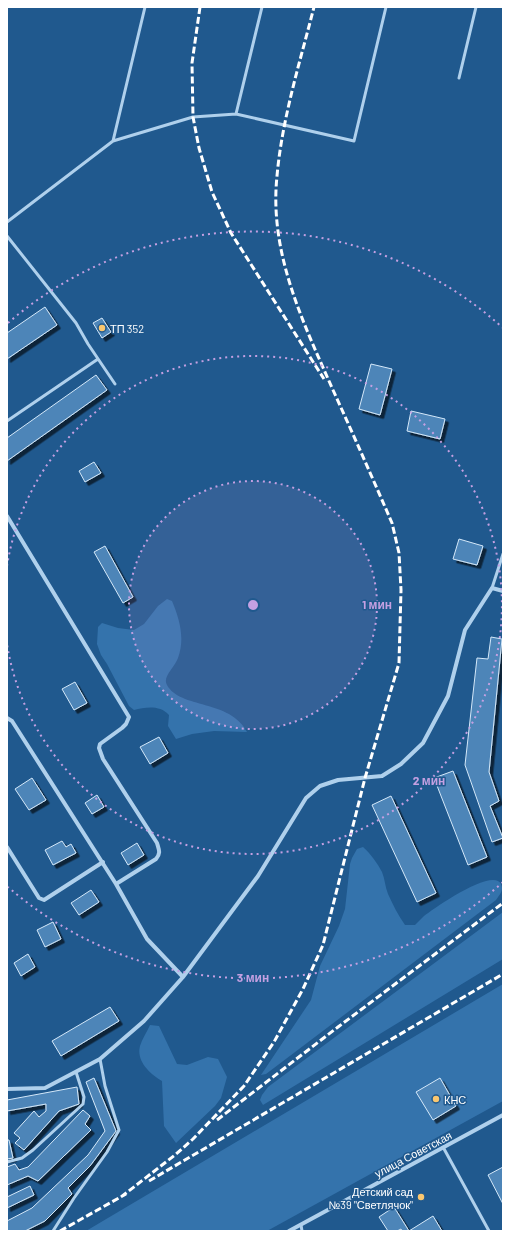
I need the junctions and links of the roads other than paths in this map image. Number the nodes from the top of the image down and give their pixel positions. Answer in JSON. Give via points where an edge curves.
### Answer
{"nodes":[{"id":1,"x":145,"y":7,"type":"edge"},
{"id":2,"x":262,"y":7,"type":"edge"},
{"id":3,"x":386,"y":7,"type":"edge"},
{"id":4,"x":476,"y":7,"type":"edge"},
{"id":5,"x":459,"y":78,"type":"dead end"},
{"id":6,"x":236,"y":114,"type":"junction"},
{"id":7,"x":113,"y":141,"type":"junction"},
{"id":8,"x":7,"y":222,"type":"edge"},
{"id":9,"x":7,"y":236,"type":"edge"},
{"id":10,"x":98,"y":359,"type":"junction"},
{"id":11,"x":115,"y":384,"type":"dead end"},
{"id":12,"x":7,"y":421,"type":"edge"},
{"id":13,"x":7,"y":516,"type":"edge"},
{"id":14,"x":503,"y":554,"type":"edge"},
{"id":15,"x":492,"y":588,"type":"junction"},
{"id":16,"x":503,"y":591,"type":"edge"},
{"id":17,"x":7,"y":718,"type":"edge"},
{"id":18,"x":7,"y":847,"type":"edge"},
{"id":19,"x":103,"y":862,"type":"junction"},
{"id":20,"x":116,"y":884,"type":"junction"},
{"id":21,"x":183,"y":977,"type":"junction"},
{"id":22,"x":100,"y":1059,"type":"junction"},
{"id":23,"x":76,"y":1072,"type":"junction"},
{"id":24,"x":7,"y":1090,"type":"edge"},
{"id":25,"x":503,"y":1115,"type":"edge"},
{"id":26,"x":444,"y":1147,"type":"junction"},
{"id":27,"x":7,"y":1162,"type":"edge"},
{"id":28,"x":301,"y":1225,"type":"junction"},
{"id":29,"x":53,"y":1231,"type":"edge"},
{"id":30,"x":289,"y":1231,"type":"edge"},
{"id":31,"x":302,"y":1231,"type":"edge"},
{"id":32,"x":489,"y":1231,"type":"edge"}],
"edges":[{"from":1,"to":7,"type":"lane"},
{"from":2,"to":6,"type":"lane"},
{"from":3,"to":6,"type":"lane","via":[[354,141]]},
{"from":4,"to":5,"type":"lane"},
{"from":6,"to":7,"type":"lane","via":[[193,117]]},
{"from":7,"to":8,"type":"lane"},
{"from":9,"to":10,"type":"lane","via":[[76,323]]},
{"from":10,"to":11,"type":"lane"},
{"from":10,"to":12,"type":"lane"},
{"from":13,"to":20,"type":"street","via":[[128,717],[126,724],[98,748],[160,851],[156,859]]},
{"from":14,"to":15,"type":"lane"},
{"from":15,"to":16,"type":"street"},
{"from":15,"to":21,"type":"street","via":[[466,630],[448,696],[423,743],[401,764],[382,776],[338,780],[320,786],[306,798],[258,876]]},
{"from":17,"to":19,"type":"street","via":[[12,721]]},
{"from":18,"to":19,"type":"street","via":[[39,898],[44,900]]},
{"from":19,"to":20,"type":"street"},
{"from":20,"to":21,"type":"street","via":[[147,938]]},
{"from":21,"to":22,"type":"street","via":[[144,1021]]},
{"from":22,"to":23,"type":"street"},
{"from":22,"to":29,"type":"lane","via":[[105,1086],[119,1130]]},
{"from":23,"to":24,"type":"street","via":[[45,1088]]},
{"from":23,"to":27,"type":"lane","via":[[84,1097],[83,1104],[33,1150],[22,1158]]},
{"from":25,"to":26,"type":"street","name":"улица Советская"},
{"from":26,"to":28,"type":"street","name":"улица Советская"},
{"from":26,"to":32,"type":"lane"},
{"from":28,"to":30,"type":"street","name":"улица Советская"},
{"from":28,"to":31,"type":"lane"}]}
